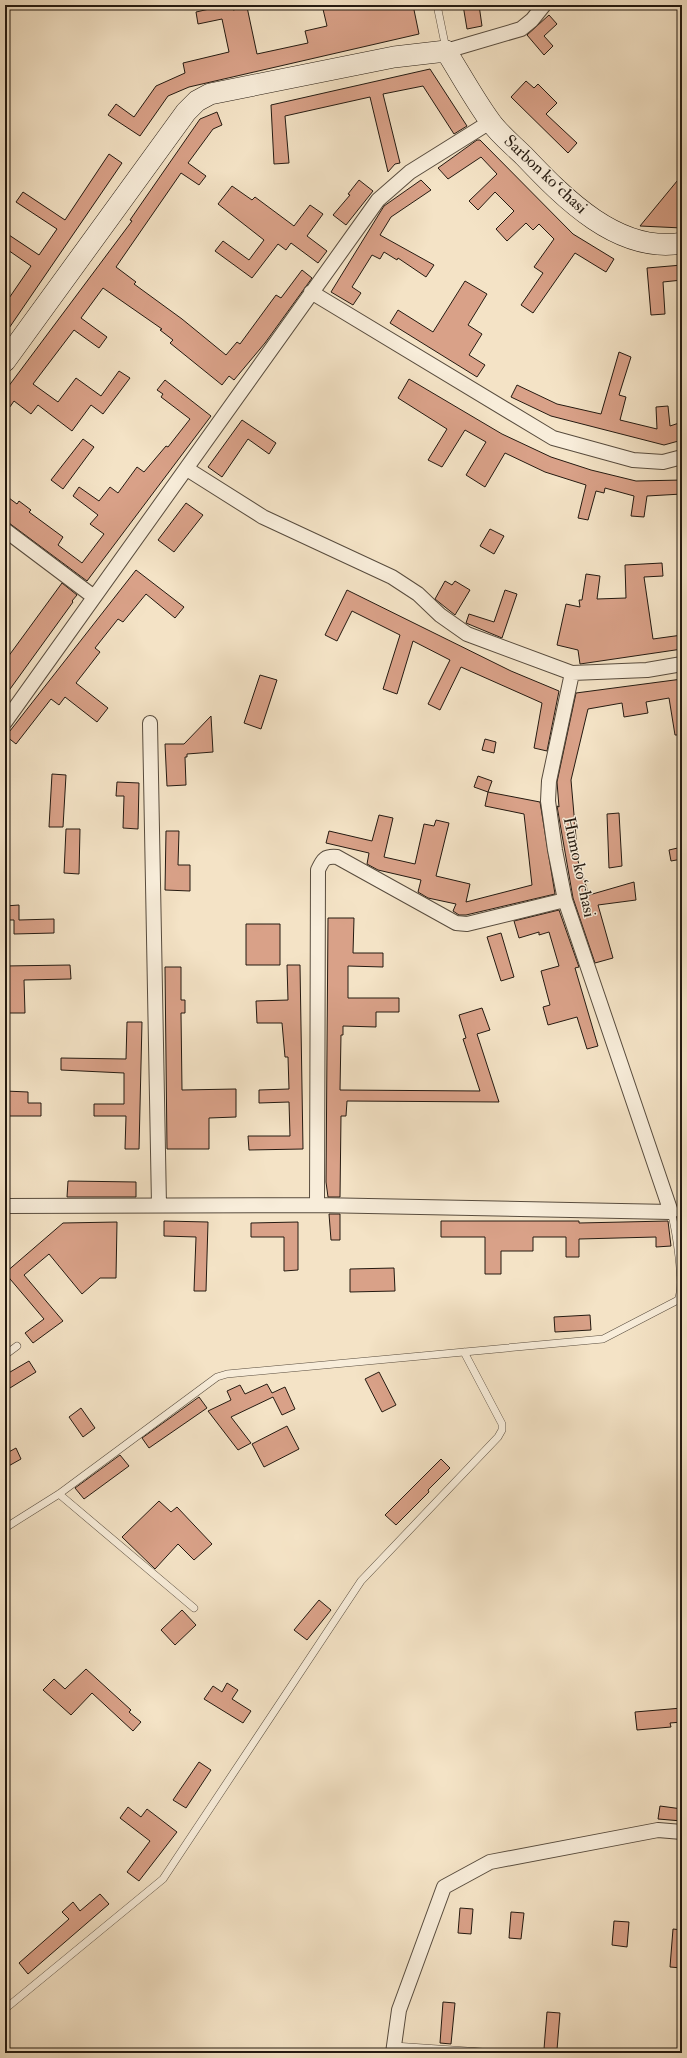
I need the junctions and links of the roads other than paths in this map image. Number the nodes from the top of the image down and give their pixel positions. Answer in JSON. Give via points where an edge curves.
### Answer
{"nodes":[{"id":1,"x":437,"y":5,"type":"edge"},
{"id":2,"x":544,"y":5,"type":"edge"},
{"id":3,"x":446,"y":52,"type":"junction"},
{"id":4,"x":490,"y":122,"type":"junction"},
{"id":5,"x":682,"y":242,"type":"edge"},
{"id":6,"x":311,"y":292,"type":"junction"},
{"id":7,"x":5,"y":361,"type":"edge"},
{"id":8,"x":682,"y":457,"type":"edge"},
{"id":9,"x":187,"y":470,"type":"junction"},
{"id":10,"x":5,"y":530,"type":"edge"},
{"id":11,"x":94,"y":597,"type":"junction"},
{"id":12,"x":682,"y":664,"type":"edge"},
{"id":13,"x":572,"y":674,"type":"junction"},
{"id":14,"x":5,"y":722,"type":"edge"},
{"id":15,"x":150,"y":723,"type":"dead end"},
{"id":16,"x":564,"y":900,"type":"junction"},
{"id":17,"x":159,"y":1204,"type":"junction"},
{"id":18,"x":317,"y":1205,"type":"junction"},
{"id":19,"x":5,"y":1206,"type":"edge"},
{"id":20,"x":677,"y":1213,"type":"edge"},
{"id":21,"x":17,"y":1346,"type":"dead end"},
{"id":22,"x":464,"y":1352,"type":"junction"},
{"id":23,"x":5,"y":1355,"type":"edge"},
{"id":24,"x":59,"y":1494,"type":"junction"},
{"id":25,"x":5,"y":1528,"type":"edge"},
{"id":26,"x":194,"y":1608,"type":"dead end"},
{"id":27,"x":682,"y":1832,"type":"edge"},
{"id":28,"x":5,"y":2009,"type":"edge"},
{"id":29,"x":394,"y":2049,"type":"edge"},
{"id":30,"x":497,"y":2053,"type":"edge"}],
"edges":[{"from":1,"to":3,"type":"lane"},
{"from":2,"to":3,"type":"street","via":[[521,29]]},
{"from":3,"to":4,"type":"street","name":"Sarbon koʻchasi"},
{"from":3,"to":7,"type":"street","via":[[394,57],[210,94],[197,101],[186,112]]},
{"from":4,"to":5,"type":"street","name":"Sarbon koʻchasi","via":[[547,180],[575,204],[617,233],[649,243],[668,245]]},
{"from":4,"to":6,"type":"street","via":[[410,172],[378,200]]},
{"from":6,"to":8,"type":"street","via":[[553,438],[633,460],[663,462]]},
{"from":6,"to":9,"type":"street"},
{"from":9,"to":11,"type":"street"},
{"from":9,"to":13,"type":"street","via":[[263,518],[392,577],[418,594],[440,615],[467,634]]},
{"from":10,"to":11,"type":"street"},
{"from":11,"to":14,"type":"street"},
{"from":12,"to":13,"type":"street","via":[[647,670]]},
{"from":13,"to":16,"type":"street","name":"Humo koʻchasi","via":[[549,781],[548,802]]},
{"from":15,"to":17,"type":"street"},
{"from":16,"to":18,"type":"street","via":[[467,924],[456,923],[338,857],[328,856],[322,860],[318,870]]},
{"from":16,"to":20,"type":"street","name":"Humo koʻchasi"},
{"from":17,"to":18,"type":"street"},
{"from":17,"to":19,"type":"street"},
{"from":18,"to":20,"type":"street"},
{"from":20,"to":22,"type":"lane","via":[[681,1288],[678,1300],[603,1339]]},
{"from":21,"to":23,"type":"lane"},
{"from":22,"to":24,"type":"lane","via":[[217,1377]]},
{"from":22,"to":28,"type":"lane","via":[[502,1424],[498,1436],[361,1581],[163,1879]]},
{"from":24,"to":25,"type":"lane"},
{"from":24,"to":26,"type":"lane"},
{"from":27,"to":29,"type":"street","via":[[658,1830],[490,1862],[444,1887],[399,2010]]},
{"from":29,"to":30,"type":"lane"}]}
